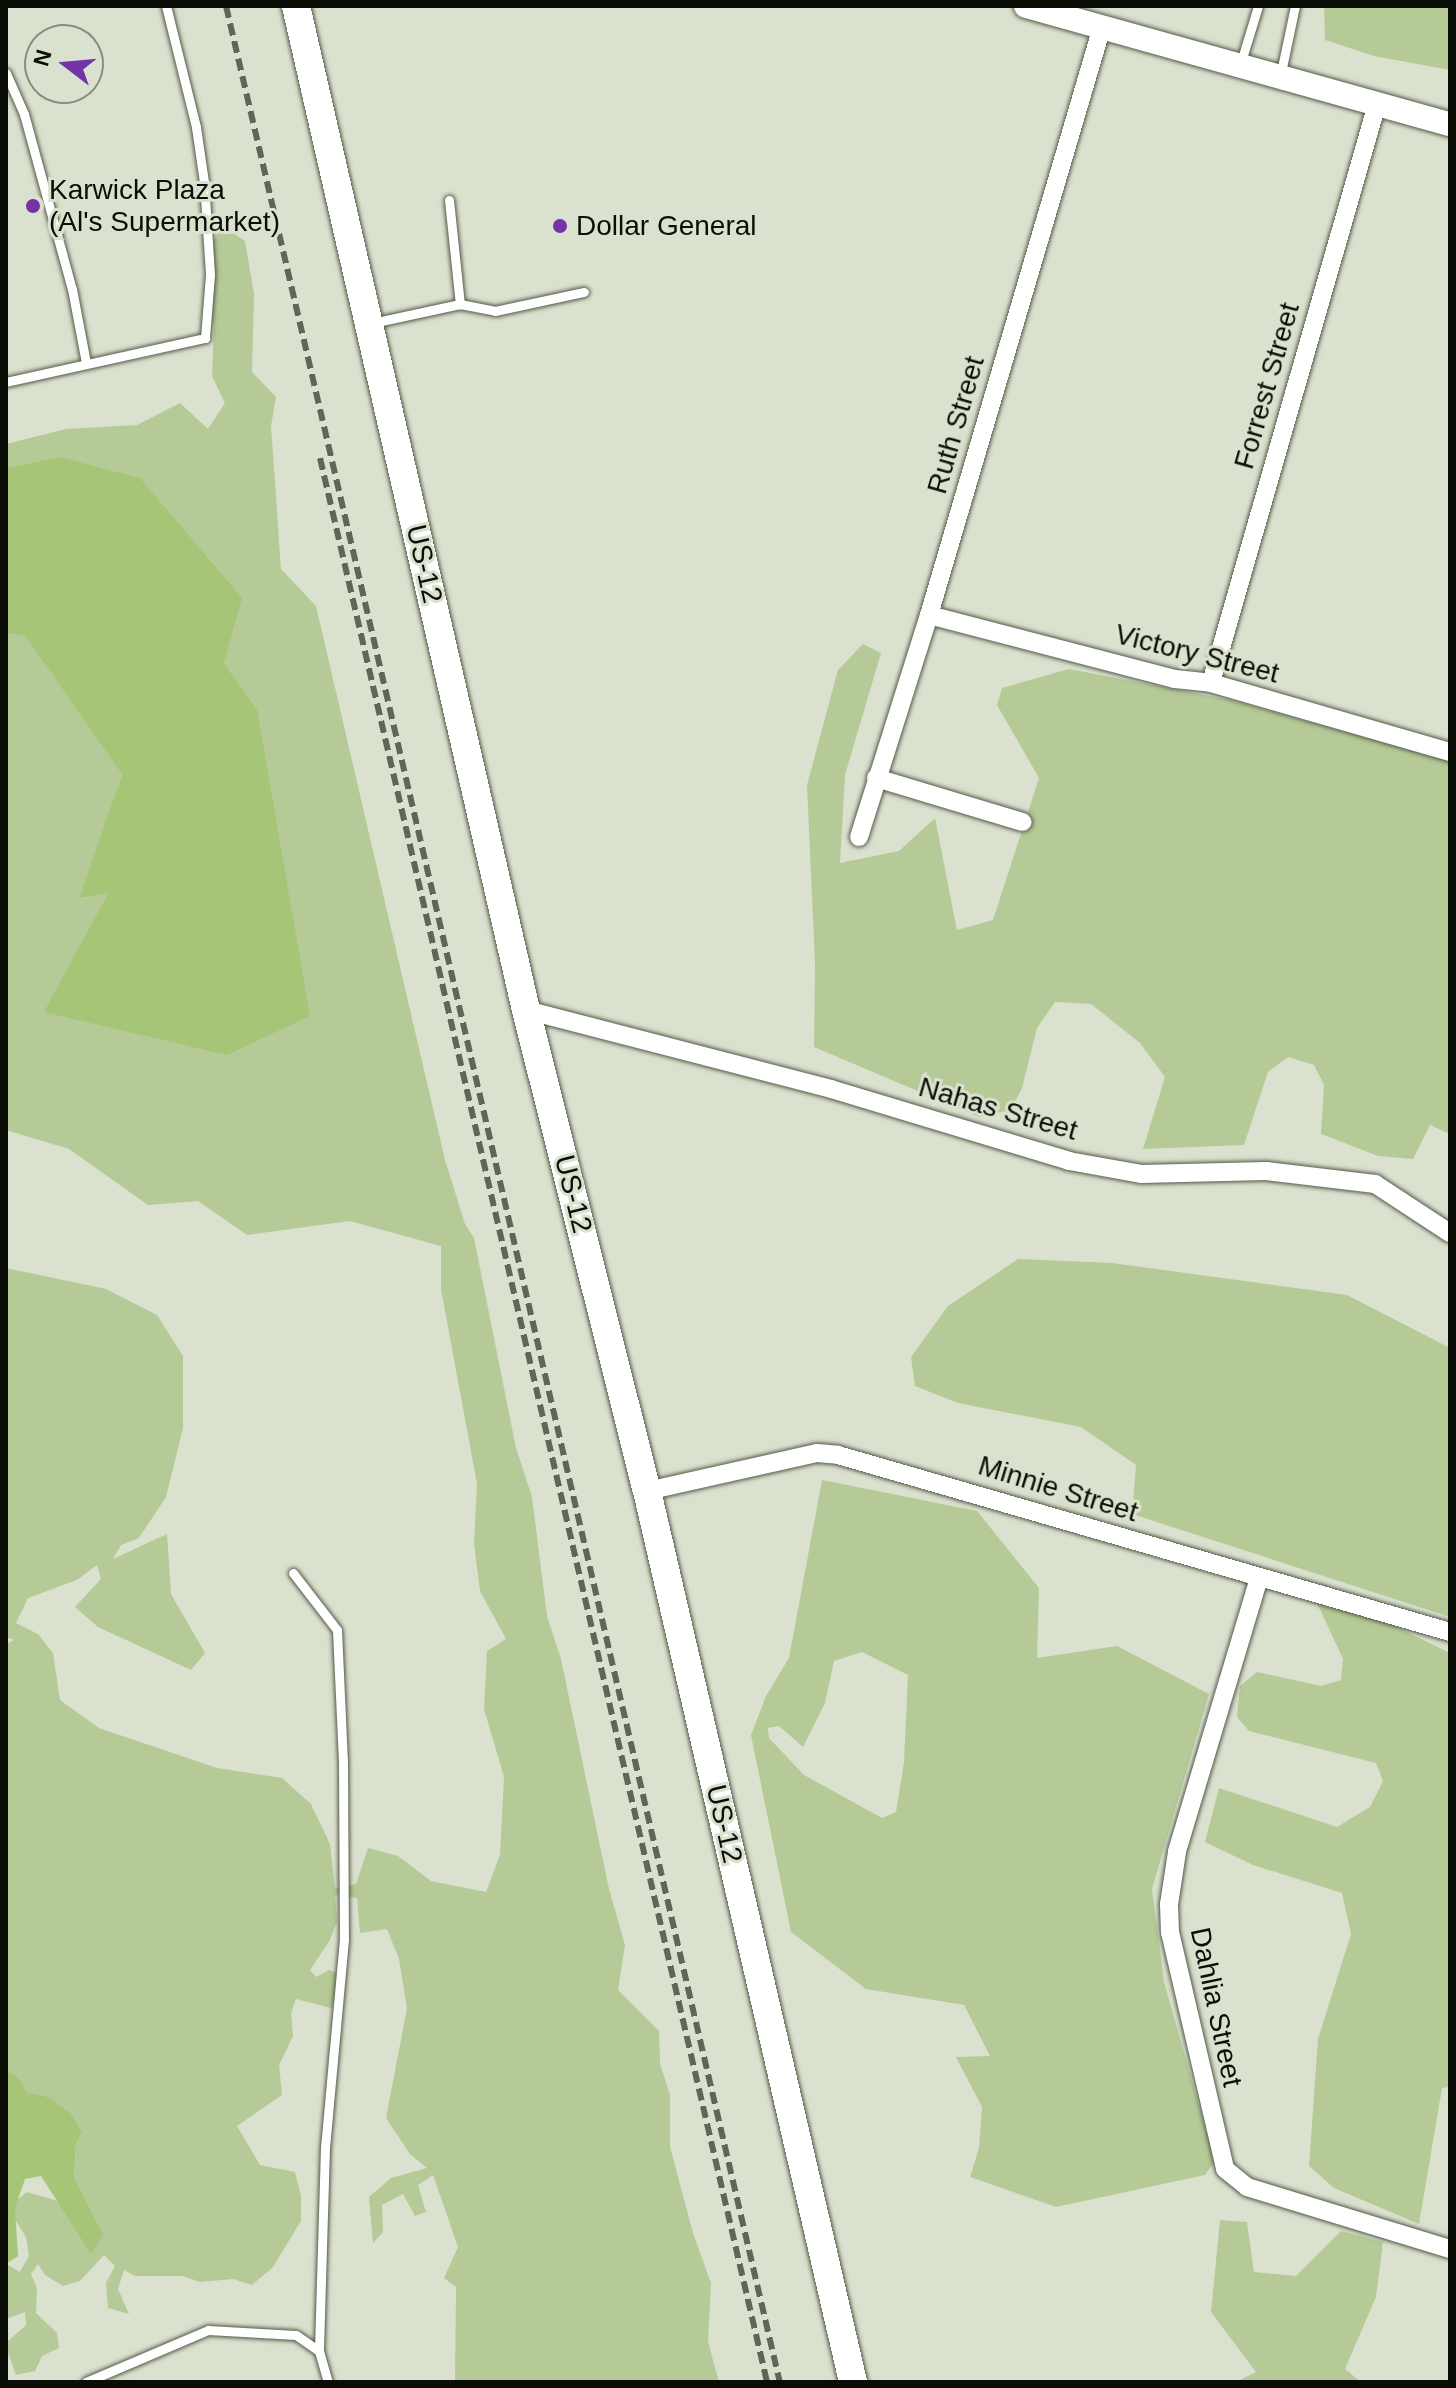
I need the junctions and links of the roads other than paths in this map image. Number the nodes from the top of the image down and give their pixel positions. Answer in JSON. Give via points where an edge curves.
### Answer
{"nodes":[{"id":1,"x":166,"y":6,"type":"edge"},
{"id":2,"x":296,"y":6,"type":"edge"},
{"id":3,"x":1026,"y":6,"type":"edge"},
{"id":4,"x":1258,"y":6,"type":"edge"},
{"id":5,"x":1295,"y":6,"type":"edge"},
{"id":6,"x":1102,"y":27,"type":"junction"},
{"id":7,"x":1240,"y":65,"type":"junction"},
{"id":8,"x":6,"y":73,"type":"edge"},
{"id":9,"x":1280,"y":77,"type":"junction"},
{"id":10,"x":1377,"y":104,"type":"junction"},
{"id":11,"x":1450,"y":124,"type":"edge"},
{"id":12,"x":449,"y":200,"type":"dead end"},
{"id":13,"x":584,"y":292,"type":"dead end"},
{"id":14,"x":460,"y":304,"type":"junction"},
{"id":15,"x":369,"y":323,"type":"junction"},
{"id":16,"x":86,"y":363,"type":"junction"},
{"id":17,"x":6,"y":382,"type":"edge"},
{"id":18,"x":929,"y":615,"type":"junction"},
{"id":19,"x":1211,"y":683,"type":"junction"},
{"id":20,"x":1450,"y":752,"type":"edge"},
{"id":21,"x":876,"y":778,"type":"junction"},
{"id":22,"x":1023,"y":822,"type":"dead end"},
{"id":23,"x":859,"y":837,"type":"dead end"},
{"id":24,"x":526,"y":1010,"type":"junction"},
{"id":25,"x":1450,"y":1233,"type":"edge"},
{"id":26,"x":647,"y":1491,"type":"junction"},
{"id":27,"x":293,"y":1573,"type":"dead end"},
{"id":28,"x":1259,"y":1578,"type":"junction"},
{"id":29,"x":1450,"y":1632,"type":"edge"},
{"id":30,"x":1450,"y":2249,"type":"edge"},
{"id":31,"x":319,"y":2351,"type":"junction"},
{"id":32,"x":86,"y":2382,"type":"edge"},
{"id":33,"x":328,"y":2382,"type":"edge"},
{"id":34,"x":853,"y":2382,"type":"edge"}],
"edges":[{"from":1,"to":16,"type":"lane","via":[[204,182],[210,274],[205,338]]},
{"from":2,"to":15,"type":"main road","name":"US-12"},
{"from":3,"to":6,"type":"street"},
{"from":4,"to":7,"type":"lane"},
{"from":5,"to":9,"type":"lane"},
{"from":6,"to":7,"type":"street"},
{"from":6,"to":18,"type":"street","name":"Ruth Street"},
{"from":7,"to":9,"type":"street"},
{"from":8,"to":16,"type":"lane","via":[[31,139],[72,289]]},
{"from":9,"to":10,"type":"street"},
{"from":10,"to":11,"type":"street"},
{"from":10,"to":19,"type":"street","name":"Forrest Street"},
{"from":12,"to":14,"type":"lane"},
{"from":13,"to":14,"type":"lane","via":[[495,311]]},
{"from":14,"to":15,"type":"lane"},
{"from":15,"to":24,"type":"main road","name":"US-12"},
{"from":16,"to":17,"type":"lane"},
{"from":18,"to":19,"type":"street","name":"Victory Street","via":[[1175,679]]},
{"from":18,"to":21,"type":"street","name":"Ruth Street"},
{"from":19,"to":20,"type":"street","name":"Victory Street"},
{"from":21,"to":22,"type":"street"},
{"from":21,"to":23,"type":"street","name":"Ruth Street"},
{"from":24,"to":25,"type":"street","name":"Nahas Street","via":[[831,1089],[1069,1161],[1141,1174],[1266,1171],[1375,1184]]},
{"from":24,"to":26,"type":"main road","name":"US-12"},
{"from":26,"to":28,"type":"street","name":"Minnie Street","via":[[817,1453],[838,1455]]},
{"from":26,"to":34,"type":"main road","name":"US-12"},
{"from":27,"to":31,"type":"lane","via":[[337,1630],[343,1760],[344,1939],[325,2147]]},
{"from":28,"to":29,"type":"street","name":"Minnie Street"},
{"from":28,"to":30,"type":"street","name":"Dahlia Street","via":[[1177,1852],[1169,1904],[1172,1946],[1225,2169],[1247,2187]]},
{"from":31,"to":32,"type":"lane","via":[[296,2335],[208,2330]]},
{"from":31,"to":33,"type":"lane"}]}
